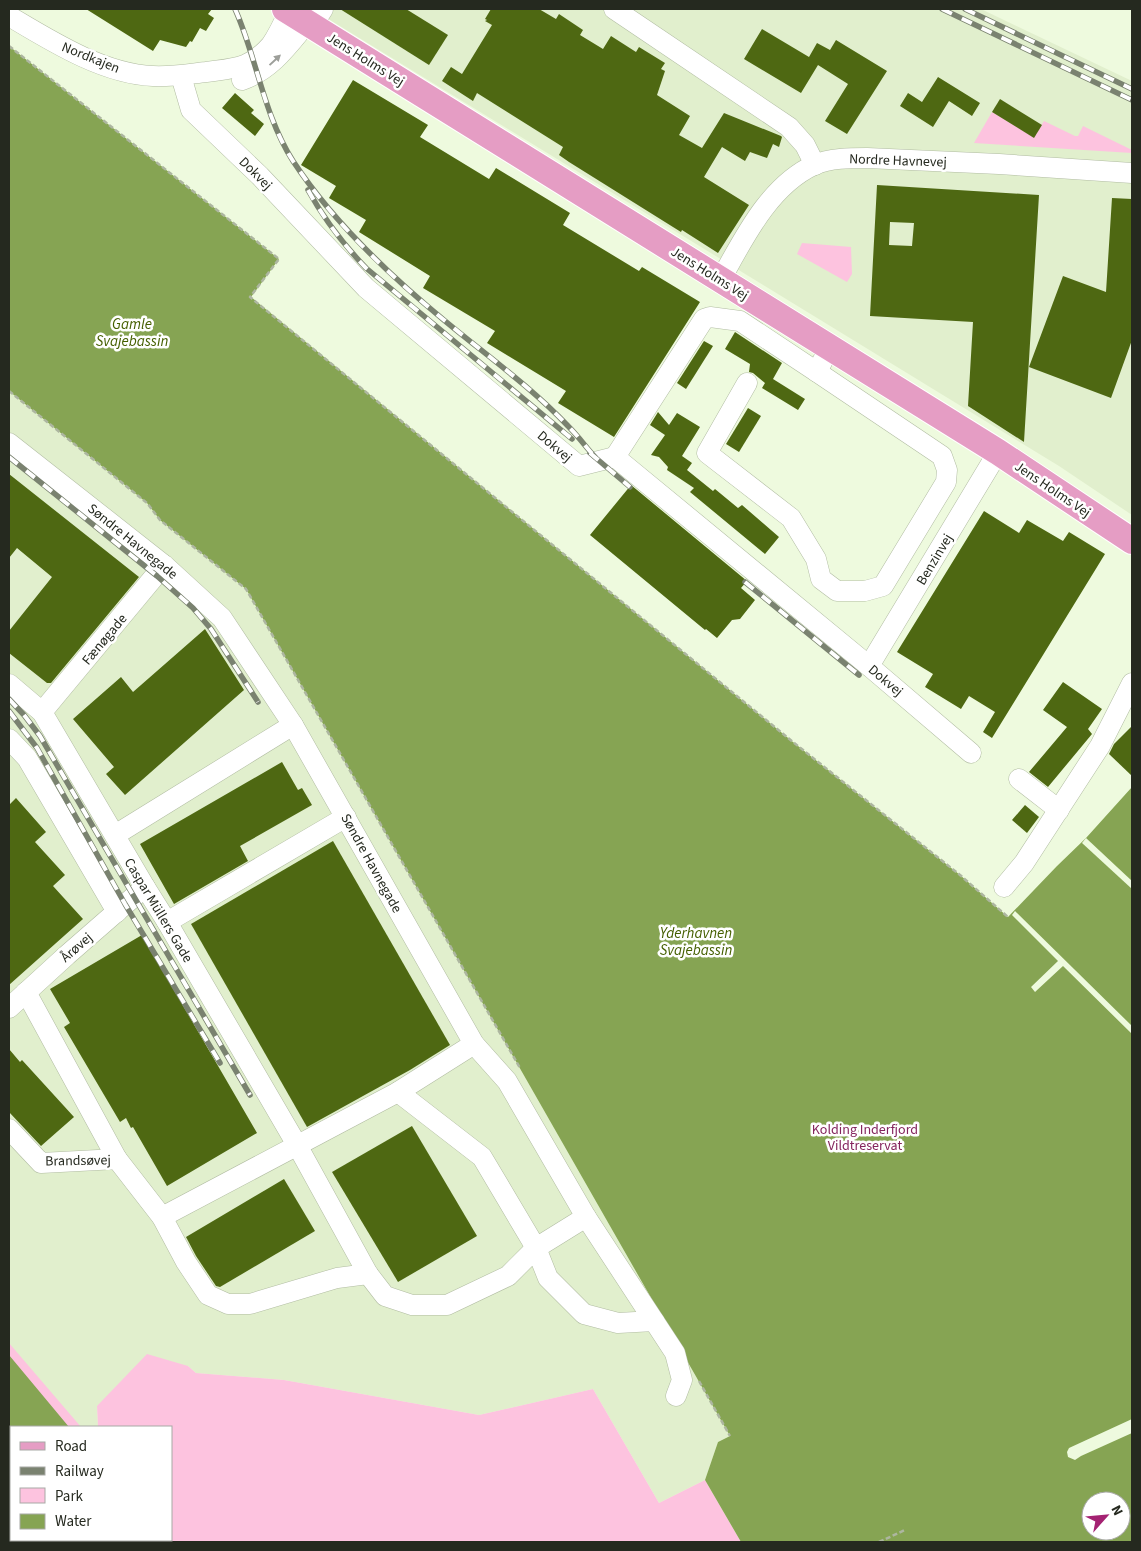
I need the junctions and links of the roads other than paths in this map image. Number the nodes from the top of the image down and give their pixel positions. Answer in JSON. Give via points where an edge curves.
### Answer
{"nodes":[{"id":1,"x":614,"y":9,"type":"edge"},
{"id":2,"x":303,"y":15,"type":"edge"},
{"id":3,"x":9,"y":16,"type":"edge"},
{"id":4,"x":181,"y":76,"type":"junction"},
{"id":5,"x":815,"y":165,"type":"junction"},
{"id":6,"x":1132,"y":173,"type":"edge"},
{"id":7,"x":721,"y":280,"type":"junction"},
{"id":8,"x":829,"y":347,"type":"junction"},
{"id":9,"x":817,"y":372,"type":"junction"},
{"id":10,"x":747,"y":383,"type":"dead end"},
{"id":11,"x":9,"y":442,"type":"edge"},
{"id":12,"x":998,"y":452,"type":"junction"},
{"id":13,"x":615,"y":457,"type":"junction"},
{"id":14,"x":1132,"y":541,"type":"edge"},
{"id":15,"x":164,"y":565,"type":"junction"},
{"id":16,"x":869,"y":666,"type":"junction"},
{"id":17,"x":1132,"y":682,"type":"edge"},
{"id":18,"x":9,"y":684,"type":"edge"},
{"id":19,"x":42,"y":712,"type":"junction"},
{"id":20,"x":293,"y":725,"type":"junction"},
{"id":21,"x":9,"y":739,"type":"edge"},
{"id":22,"x":971,"y":753,"type":"dead end"},
{"id":23,"x":1019,"y":779,"type":"dead end"},
{"id":24,"x":1059,"y":810,"type":"junction"},
{"id":25,"x":346,"y":817,"type":"junction"},
{"id":26,"x":115,"y":835,"type":"junction"},
{"id":27,"x":1004,"y":887,"type":"dead end"},
{"id":28,"x":145,"y":888,"type":"junction"},
{"id":29,"x":117,"y":912,"type":"junction"},
{"id":30,"x":167,"y":922,"type":"junction"},
{"id":31,"x":26,"y":992,"type":"junction"},
{"id":32,"x":9,"y":1008,"type":"edge"},
{"id":33,"x":474,"y":1044,"type":"junction"},
{"id":34,"x":398,"y":1092,"type":"junction"},
{"id":35,"x":9,"y":1129,"type":"edge"},
{"id":36,"x":297,"y":1146,"type":"junction"},
{"id":37,"x":117,"y":1159,"type":"junction"},
{"id":38,"x":162,"y":1217,"type":"junction"},
{"id":39,"x":586,"y":1217,"type":"junction"},
{"id":40,"x":536,"y":1248,"type":"junction"},
{"id":41,"x":368,"y":1274,"type":"junction"},
{"id":42,"x":654,"y":1321,"type":"junction"},
{"id":43,"x":676,"y":1396,"type":"dead end"}],
"edges":[{"from":1,"to":5,"type":"street","via":[[789,127],[805,145]]},
{"from":2,"to":4,"type":"street","name":"Nordkajen","via":[[242,67]]},
{"from":2,"to":7,"type":"main road","name":"Jens Holms Vej"},
{"from":3,"to":4,"type":"street","name":"Nordkajen","via":[[70,50],[111,68],[151,76]]},
{"from":4,"to":13,"type":"street","name":"Dokvej","via":[[191,110],[260,176],[366,288],[579,466]]},
{"from":5,"to":6,"type":"street","name":"Nordre Havnevej","via":[[846,158],[867,158]]},
{"from":5,"to":7,"type":"street","name":"Nordre Havnevej","via":[[792,179],[773,198],[752,226]]},
{"from":7,"to":8,"type":"main road","name":"Jens Holms Vej"},
{"from":8,"to":9,"type":"street"},
{"from":8,"to":12,"type":"main road","name":"Jens Holms Vej"},
{"from":9,"to":10,"type":"street","via":[[942,456],[947,470],[946,482],[883,586],[865,591],[837,591],[821,580],[816,559],[791,518],[707,453]]},
{"from":9,"to":13,"type":"street","via":[[740,321],[704,319]]},
{"from":11,"to":15,"type":"street","name":"Søndre Havnegade"},
{"from":12,"to":14,"type":"main road","name":"Jens Holms Vej"},
{"from":12,"to":16,"type":"street","name":"Benzinvej"},
{"from":13,"to":16,"type":"street","name":"Dokvej"},
{"from":15,"to":19,"type":"street","name":"Fænøgade"},
{"from":15,"to":20,"type":"street","name":"Søndre Havnegade","via":[[222,618]]},
{"from":16,"to":22,"type":"street","name":"Dokvej"},
{"from":17,"to":24,"type":"street","via":[[1100,746]]},
{"from":18,"to":19,"type":"street","name":"Caspar Müllers Gade"},
{"from":19,"to":26,"type":"street","name":"Caspar Müllers Gade"},
{"from":20,"to":25,"type":"street","name":"Søndre Havnegade"},
{"from":20,"to":26,"type":"street"},
{"from":21,"to":29,"type":"street","via":[[27,758]]},
{"from":23,"to":24,"type":"street"},
{"from":24,"to":27,"type":"street"},
{"from":25,"to":30,"type":"street"},
{"from":25,"to":33,"type":"street","name":"Søndre Havnegade"},
{"from":26,"to":28,"type":"street","name":"Caspar Müllers Gade"},
{"from":28,"to":29,"type":"street","name":"Årøvej"},
{"from":28,"to":30,"type":"street","name":"Caspar Müllers Gade"},
{"from":29,"to":31,"type":"street","name":"Årøvej"},
{"from":30,"to":36,"type":"street","name":"Caspar Müllers Gade"},
{"from":31,"to":32,"type":"street","name":"Årøvej"},
{"from":31,"to":37,"type":"street"},
{"from":33,"to":34,"type":"street"},
{"from":33,"to":39,"type":"street","name":"Søndre Havnegade","via":[[507,1080]]},
{"from":34,"to":36,"type":"street"},
{"from":34,"to":40,"type":"street","via":[[482,1158]]},
{"from":35,"to":37,"type":"street","name":"Brandsøvej","via":[[41,1163]]},
{"from":36,"to":38,"type":"street"},
{"from":36,"to":41,"type":"street","name":"Caspar Müllers Gade"},
{"from":37,"to":38,"type":"street","name":"Brandsøvej"},
{"from":38,"to":41,"type":"street","name":"Brandsøvej","via":[[208,1294],[228,1304],[250,1304],[337,1278]]},
{"from":39,"to":40,"type":"street","name":"Caspar Müllers Gade"},
{"from":39,"to":42,"type":"street","name":"Søndre Havnegade"},
{"from":40,"to":41,"type":"street","name":"Caspar Müllers Gade","via":[[508,1276],[447,1305],[412,1305],[384,1296]]},
{"from":40,"to":42,"type":"street","via":[[548,1278],[584,1314],[618,1323]]},
{"from":42,"to":43,"type":"street","name":"Søndre Havnegade","via":[[675,1353],[682,1380]]}]}
